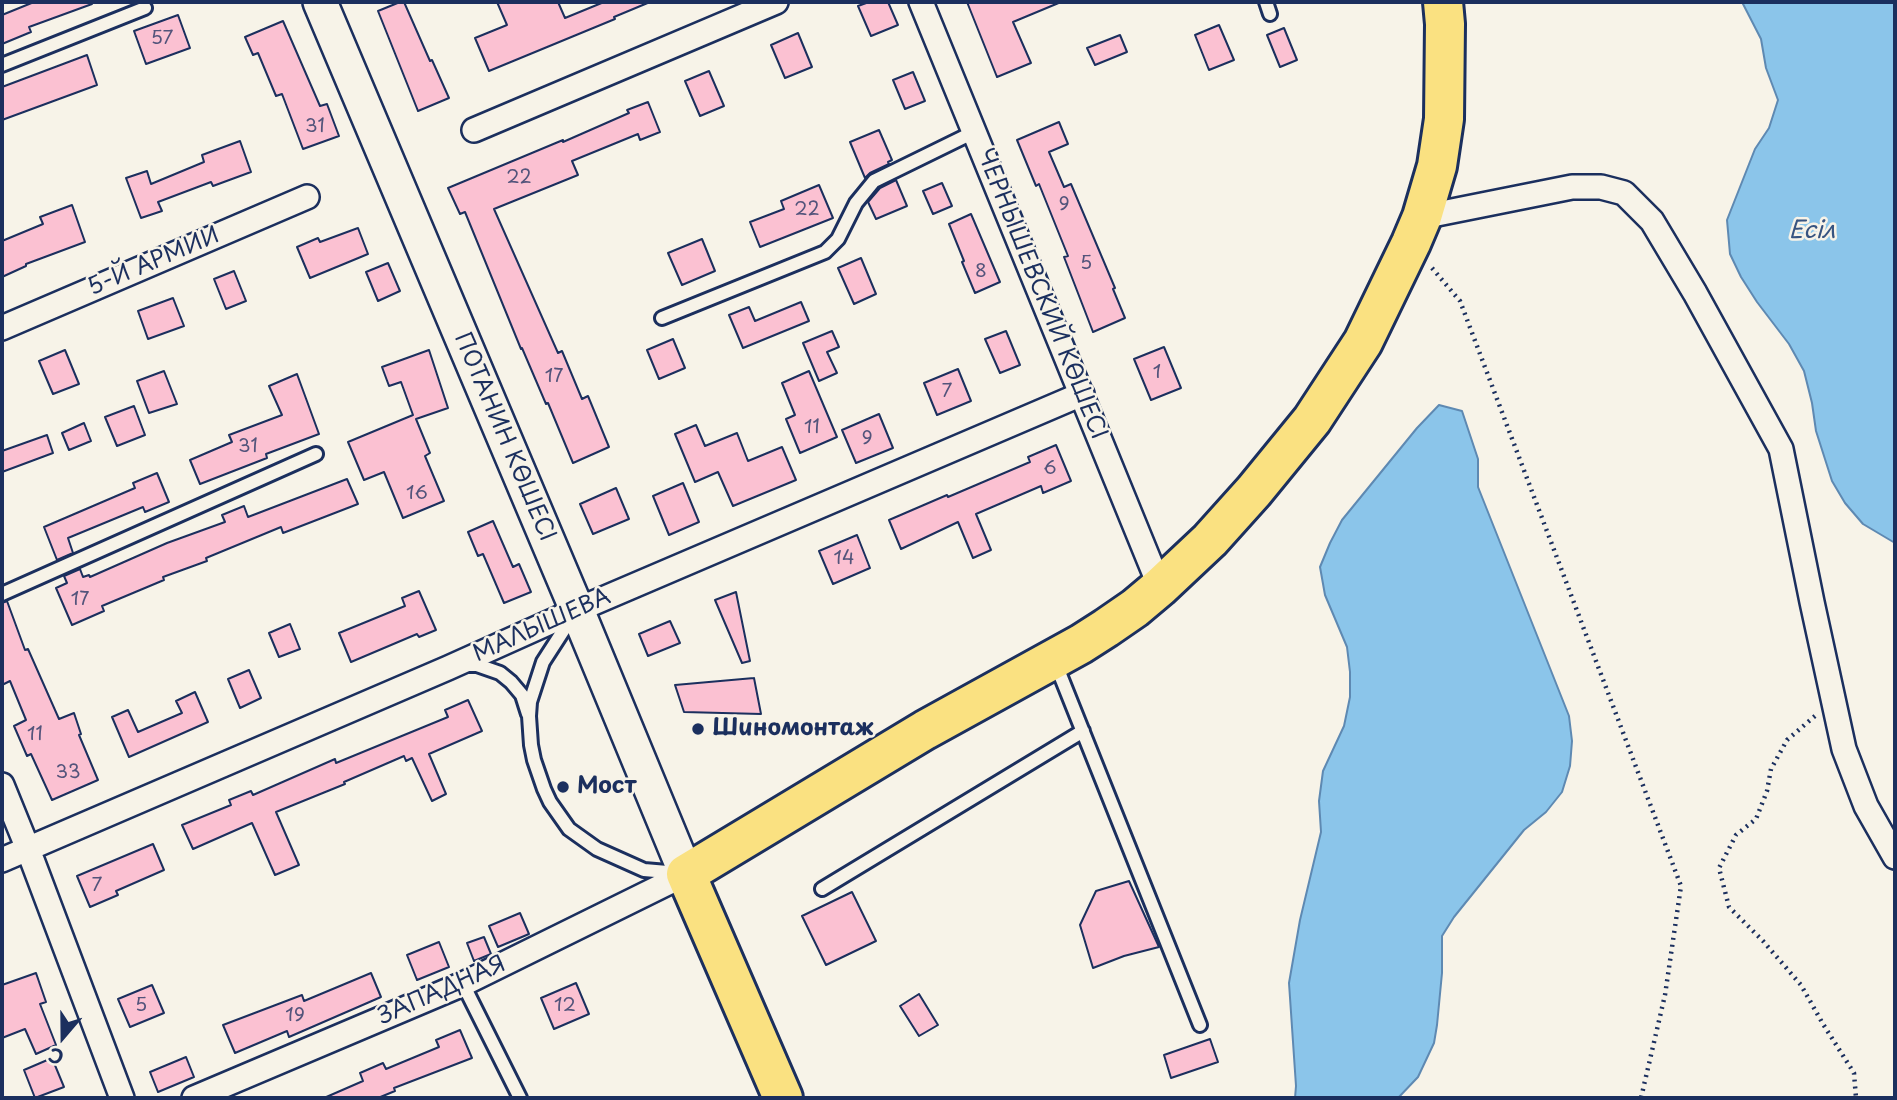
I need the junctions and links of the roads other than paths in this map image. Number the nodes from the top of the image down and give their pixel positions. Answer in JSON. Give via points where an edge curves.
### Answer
{"nodes":[{"id":1,"x":320,"y":2,"type":"edge"},
{"id":2,"x":776,"y":2,"type":"edge"},
{"id":3,"x":921,"y":2,"type":"edge"},
{"id":4,"x":1444,"y":2,"type":"edge"},
{"id":5,"x":145,"y":8,"type":"dead end"},
{"id":6,"x":2,"y":65,"type":"edge"},
{"id":7,"x":474,"y":130,"type":"dead end"},
{"id":8,"x":974,"y":132,"type":"junction"},
{"id":9,"x":307,"y":197,"type":"dead end"},
{"id":10,"x":1417,"y":230,"type":"junction"},
{"id":11,"x":662,"y":318,"type":"dead end"},
{"id":12,"x":2,"y":328,"type":"edge"},
{"id":13,"x":1082,"y":394,"type":"junction"},
{"id":14,"x":316,"y":454,"type":"dead end"},
{"id":15,"x":1160,"y":587,"type":"junction"},
{"id":16,"x":2,"y":594,"type":"edge"},
{"id":17,"x":577,"y":610,"type":"junction"},
{"id":18,"x":1053,"y":658,"type":"junction"},
{"id":19,"x":448,"y":668,"type":"junction"},
{"id":20,"x":529,"y":716,"type":"junction"},
{"id":21,"x":1083,"y":732,"type":"junction"},
{"id":22,"x":2,"y":785,"type":"edge"},
{"id":23,"x":28,"y":849,"type":"junction"},
{"id":24,"x":1895,"y":857,"type":"edge"},
{"id":25,"x":2,"y":860,"type":"edge"},
{"id":26,"x":686,"y":874,"type":"junction"},
{"id":27,"x":822,"y":889,"type":"dead end"},
{"id":28,"x":463,"y":984,"type":"junction"},
{"id":29,"x":1200,"y":1025,"type":"dead end"},
{"id":30,"x":122,"y":1098,"type":"edge"},
{"id":31,"x":194,"y":1098,"type":"edge"},
{"id":32,"x":520,"y":1098,"type":"edge"},
{"id":33,"x":783,"y":1098,"type":"edge"}],
"edges":[{"from":1,"to":17,"type":"main road","name":"ПОТАНИН КӨШЕСІ"},
{"from":2,"to":7,"type":"street"},
{"from":3,"to":8,"type":"street","name":"ЧЕРНЫШЕВСКИЙ КӨШЕСІ"},
{"from":4,"to":10,"type":"highway","via":[[1444,119],[1437,166]]},
{"from":5,"to":6,"type":"lane"},
{"from":8,"to":11,"type":"lane","via":[[874,181],[825,252]]},
{"from":8,"to":13,"type":"street","name":"ЧЕРНЫШЕВСКИЙ КӨШЕСІ"},
{"from":9,"to":12,"type":"street","name":"5-Й АРМИИ"},
{"from":10,"to":15,"type":"highway","via":[[1363,342],[1312,420],[1210,540]]},
{"from":10,"to":24,"type":"street","via":[[1572,187],[1601,187],[1624,194],[1652,221],[1781,449],[1844,748],[1866,806]]},
{"from":13,"to":15,"type":"street","name":"ЧЕРНЫШЕВСКИЙ КӨШЕСІ"},
{"from":13,"to":17,"type":"street","name":"МАЛЫШЕВА"},
{"from":14,"to":16,"type":"lane"},
{"from":15,"to":18,"type":"highway","via":[[1106,628]]},
{"from":17,"to":19,"type":"street","name":"МАЛЫШЕВА"},
{"from":17,"to":20,"type":"lane","via":[[543,662]]},
{"from":17,"to":26,"type":"main road","name":"ПОТАНИН КӨШЕСІ"},
{"from":18,"to":21,"type":"lane"},
{"from":18,"to":26,"type":"highway"},
{"from":19,"to":20,"type":"lane","via":[[477,665],[499,673],[522,695]]},
{"from":19,"to":23,"type":"street","name":"МАЛЫШЕВА"},
{"from":20,"to":26,"type":"lane","via":[[534,760],[544,789],[569,829],[597,849],[644,870]]},
{"from":21,"to":27,"type":"lane"},
{"from":21,"to":29,"type":"lane"},
{"from":22,"to":23,"type":"street"},
{"from":23,"to":25,"type":"street","name":"МАЛЫШЕВА"},
{"from":23,"to":30,"type":"street"},
{"from":26,"to":28,"type":"street","name":"ЗАПАДНАЯ"},
{"from":26,"to":33,"type":"highway"},
{"from":28,"to":31,"type":"street","name":"ЗАПАДНАЯ"},
{"from":28,"to":32,"type":"lane"}]}
